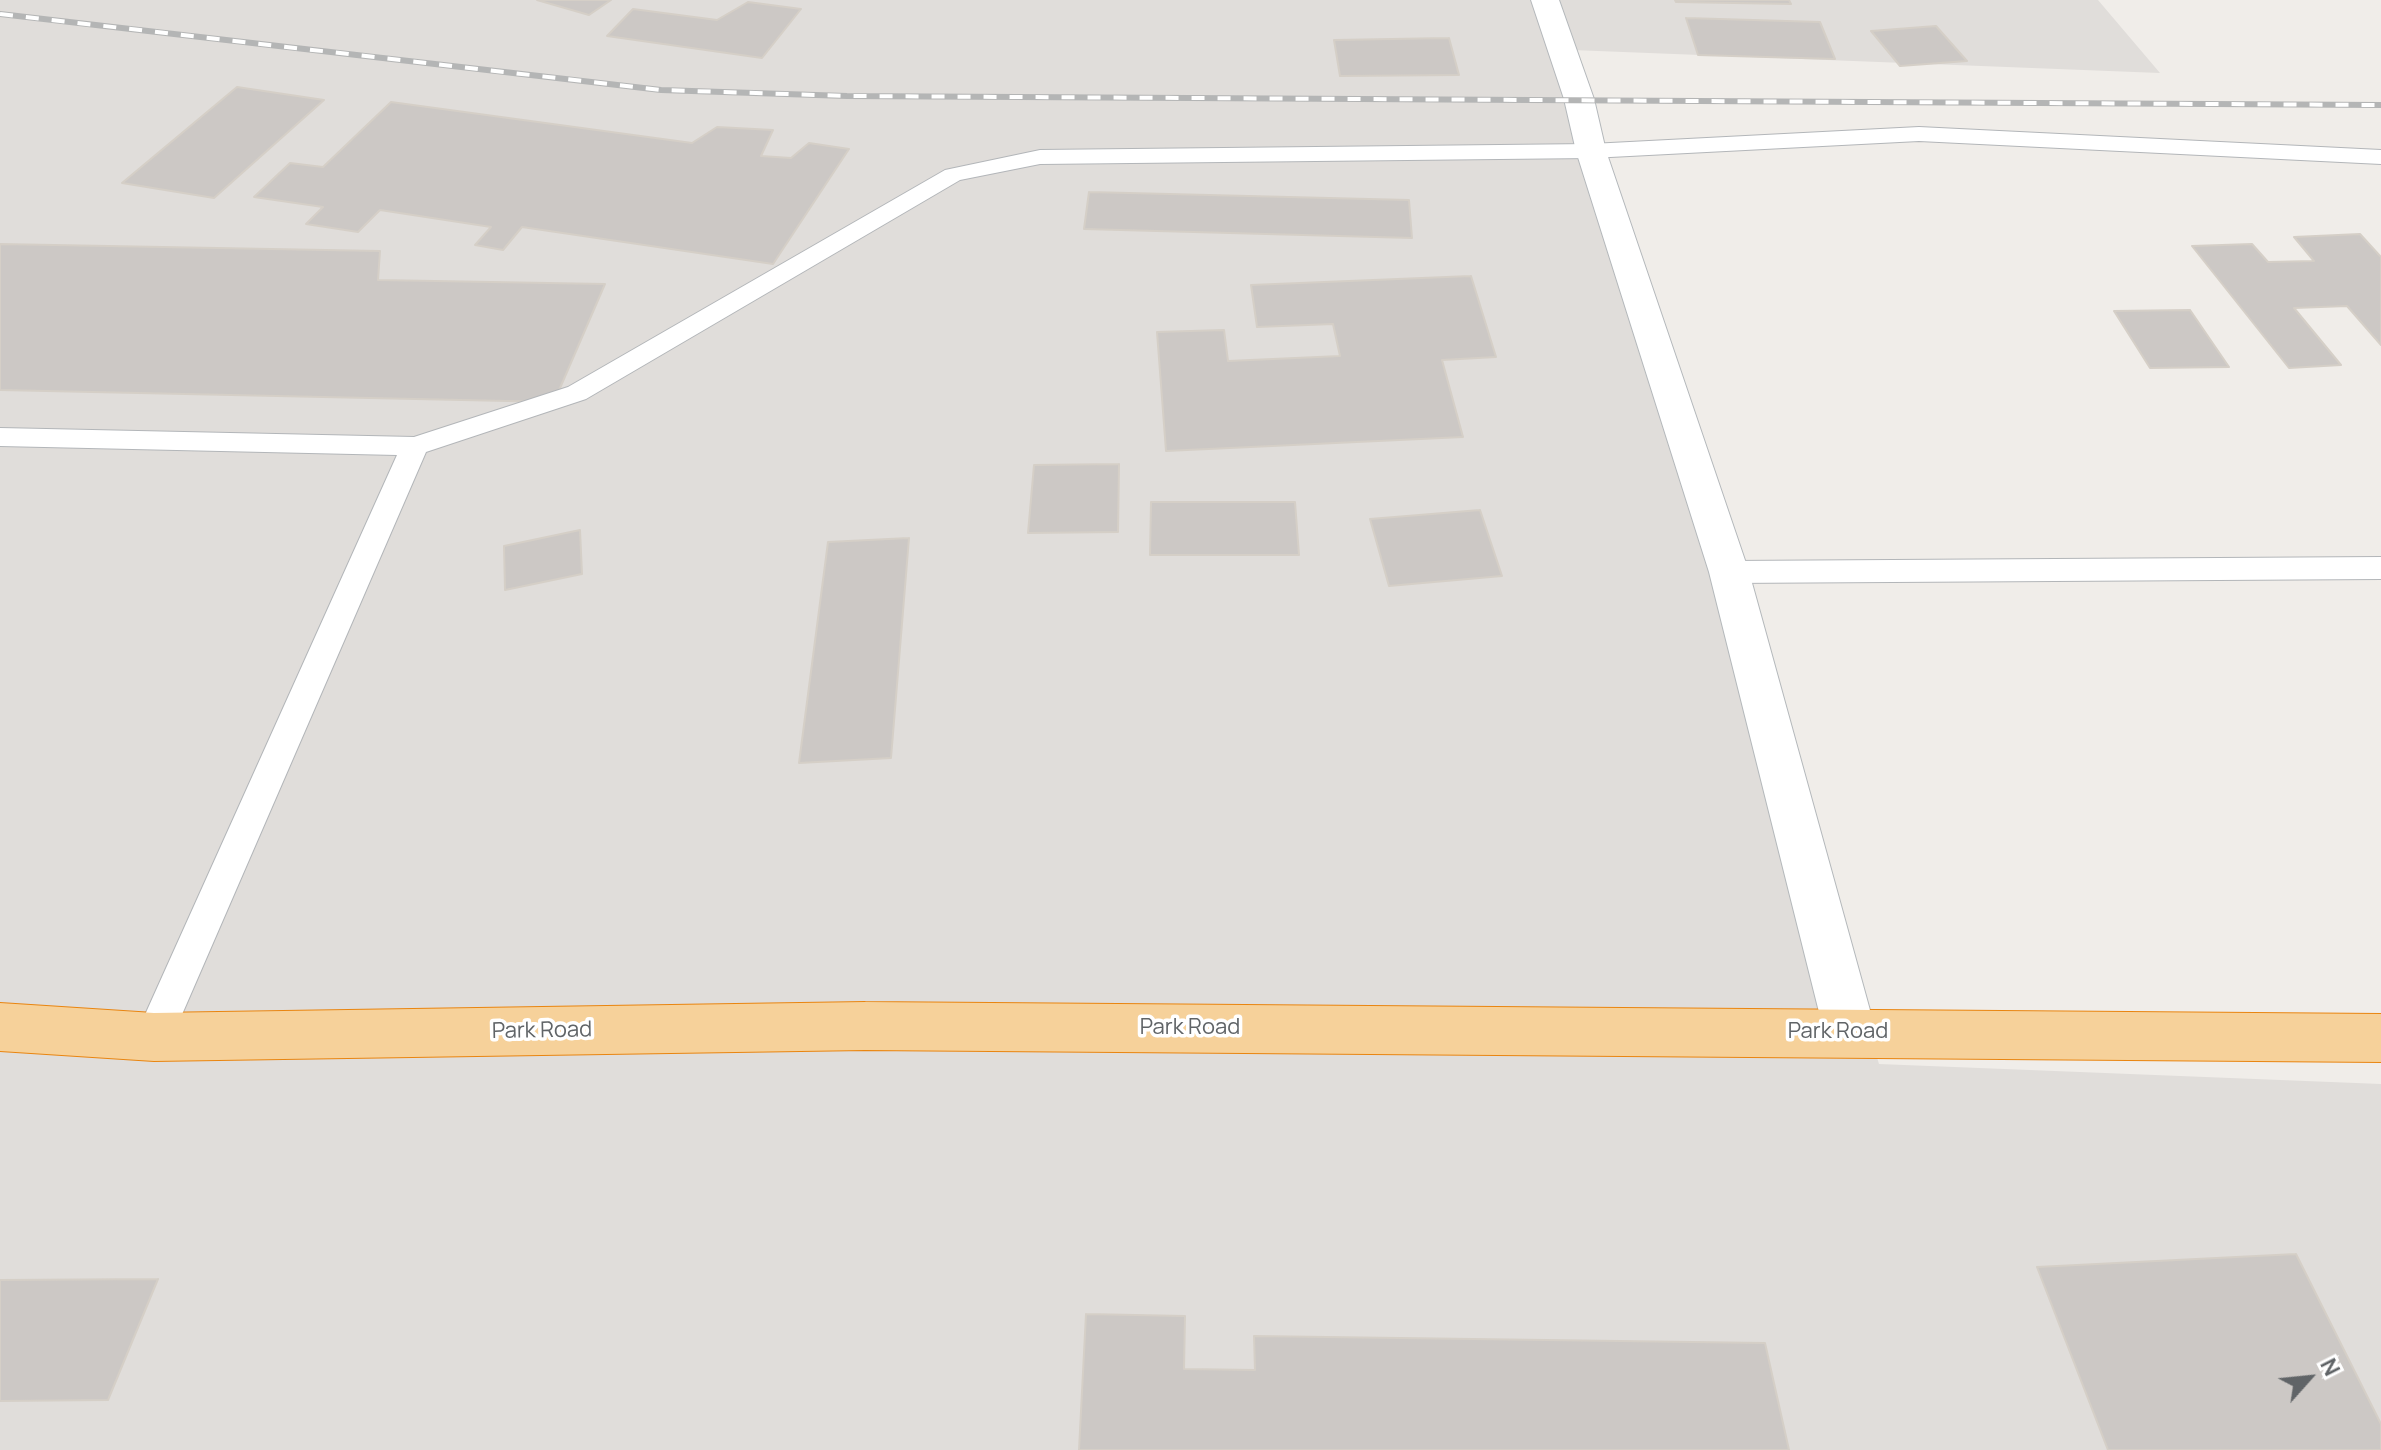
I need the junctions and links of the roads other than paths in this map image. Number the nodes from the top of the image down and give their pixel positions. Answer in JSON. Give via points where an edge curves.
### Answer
{"nodes":[{"id":1,"x":1545,"y":0,"type":"edge"},
{"id":2,"x":1591,"y":151,"type":"junction"},
{"id":3,"x":2381,"y":157,"type":"edge"},
{"id":4,"x":0,"y":437,"type":"edge"},
{"id":5,"x":415,"y":446,"type":"junction"},
{"id":6,"x":2381,"y":568,"type":"edge"},
{"id":7,"x":1729,"y":572,"type":"junction"},
{"id":8,"x":0,"y":1027,"type":"edge"},
{"id":9,"x":1850,"y":1032,"type":"junction"},
{"id":10,"x":154,"y":1037,"type":"junction"},
{"id":11,"x":2381,"y":1038,"type":"edge"}],
"edges":[{"from":1,"to":2,"type":"street"},
{"from":2,"to":3,"type":"lane","via":[[1919,134]]},
{"from":2,"to":5,"type":"lane","via":[[1040,157],[953,175],[577,393]]},
{"from":2,"to":7,"type":"street"},
{"from":4,"to":5,"type":"lane"},
{"from":5,"to":10,"type":"lane"},
{"from":6,"to":7,"type":"lane"},
{"from":7,"to":9,"type":"street"},
{"from":8,"to":10,"type":"highway","name":"Park Road"},
{"from":9,"to":10,"type":"highway","name":"Park Road","via":[[865,1026]]},
{"from":9,"to":11,"type":"highway","name":"Park Road"}]}
